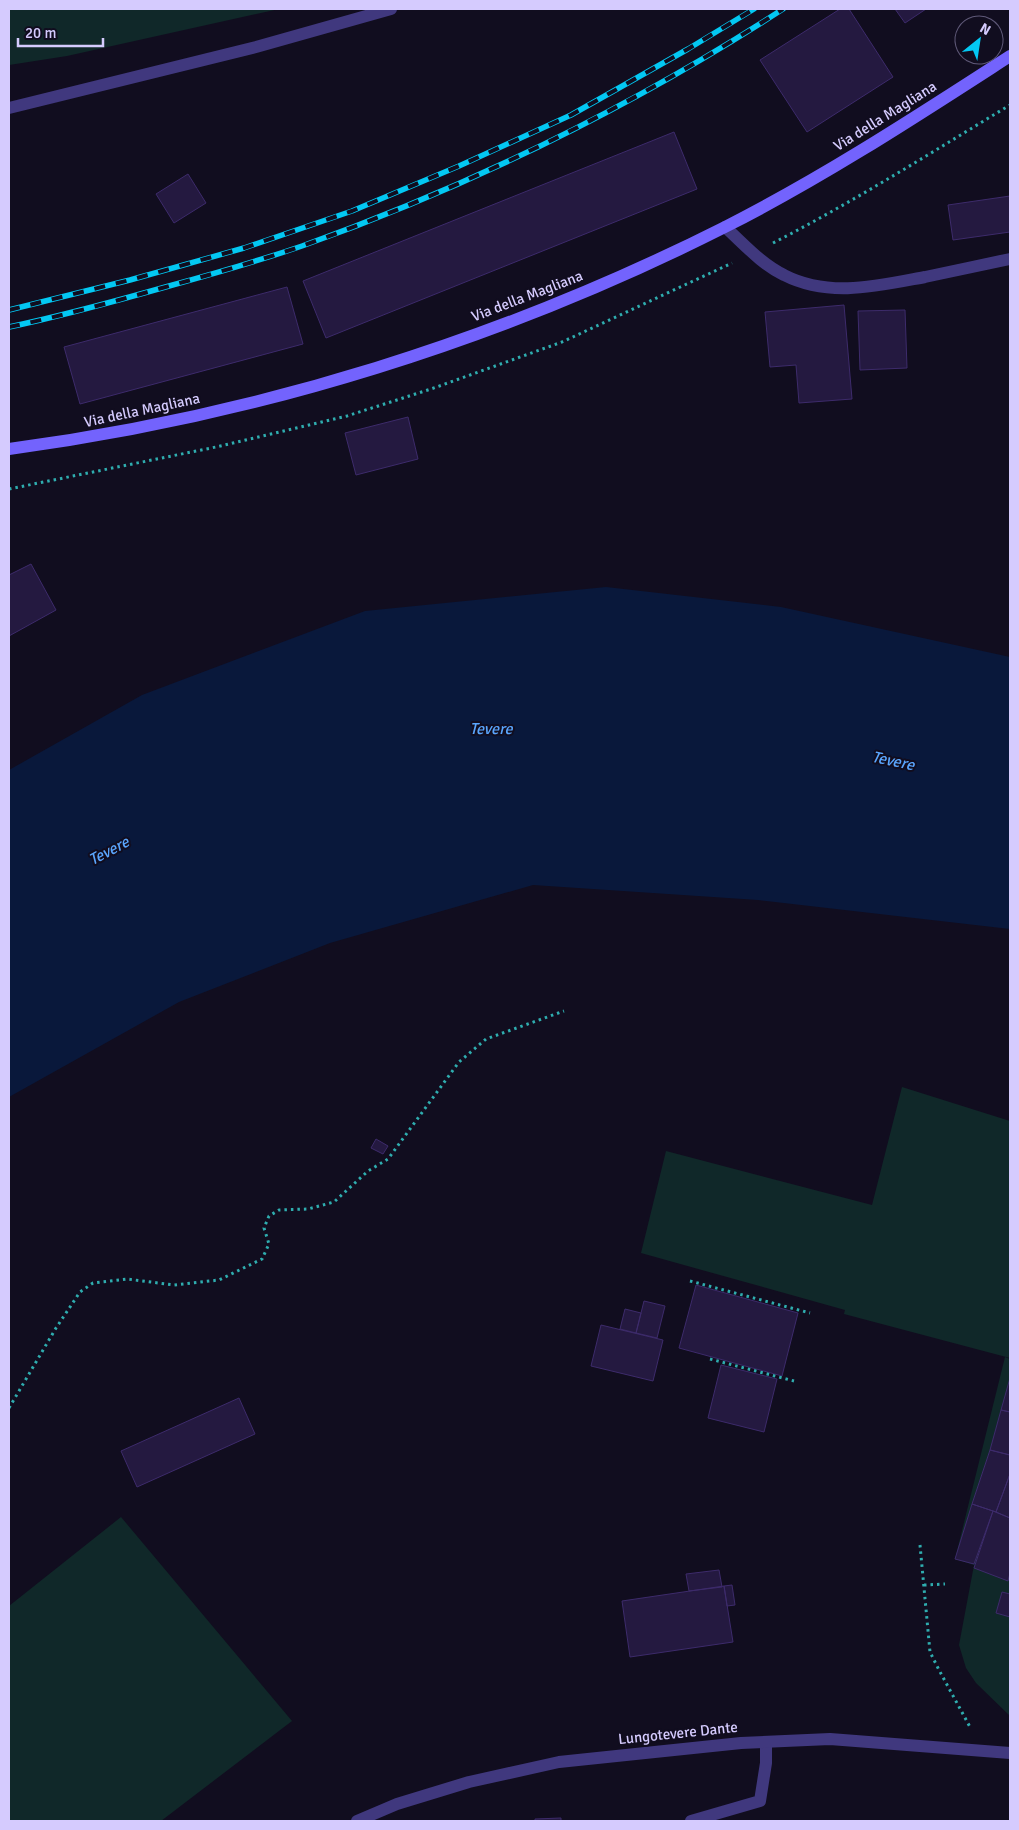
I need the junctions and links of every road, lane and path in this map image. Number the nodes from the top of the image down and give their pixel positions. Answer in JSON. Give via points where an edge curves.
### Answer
{"nodes":[{"id":1,"x":391,"y":9,"type":"edge"},
{"id":2,"x":1010,"y":56,"type":"edge"},
{"id":3,"x":9,"y":108,"type":"edge"},
{"id":4,"x":725,"y":227,"type":"junction"},
{"id":5,"x":1010,"y":260,"type":"edge"},
{"id":6,"x":9,"y":449,"type":"edge"},
{"id":7,"x":564,"y":1011,"type":"dead end"},
{"id":8,"x":690,"y":1281,"type":"dead end"},
{"id":9,"x":810,"y":1313,"type":"dead end"},
{"id":10,"x":710,"y":1359,"type":"dead end"},
{"id":11,"x":794,"y":1381,"type":"dead end"},
{"id":12,"x":9,"y":1408,"type":"edge"},
{"id":13,"x":920,"y":1545,"type":"dead end"},
{"id":14,"x":945,"y":1584,"type":"dead end"},
{"id":15,"x":924,"y":1585,"type":"junction"},
{"id":16,"x":970,"y":1727,"type":"dead end"},
{"id":17,"x":766,"y":1742,"type":"junction"},
{"id":18,"x":1010,"y":1753,"type":"edge"},
{"id":19,"x":357,"y":1821,"type":"edge"},
{"id":20,"x":691,"y":1821,"type":"edge"}],
"edges":[{"from":1,"to":3,"type":"street","via":[[256,47]]},
{"from":2,"to":4,"type":"main road","name":"Via della Magliana","via":[[866,148]]},
{"from":4,"to":5,"type":"street","via":[[782,274],[821,288],[852,289],[882,285]]},
{"from":4,"to":6,"type":"main road","name":"Via della Magliana","via":[[566,299],[359,374],[172,421]]},
{"from":7,"to":12,"type":"path","via":[[486,1039],[459,1062],[388,1158],[368,1171],[334,1202],[279,1210],[269,1216],[264,1228],[269,1244],[262,1259],[219,1280],[174,1285],[127,1279],[93,1283],[80,1292]]},
{"from":8,"to":9,"type":"path"},
{"from":10,"to":11,"type":"path"},
{"from":13,"to":15,"type":"path"},
{"from":14,"to":15,"type":"path"},
{"from":15,"to":16,"type":"path","via":[[930,1652]]},
{"from":17,"to":18,"type":"street","name":"Lungotevere Dante","via":[[830,1739]]},
{"from":17,"to":19,"type":"street","name":"Lungotevere Dante","via":[[560,1762],[469,1782],[397,1804]]},
{"from":17,"to":20,"type":"street","via":[[760,1801]]}]}
